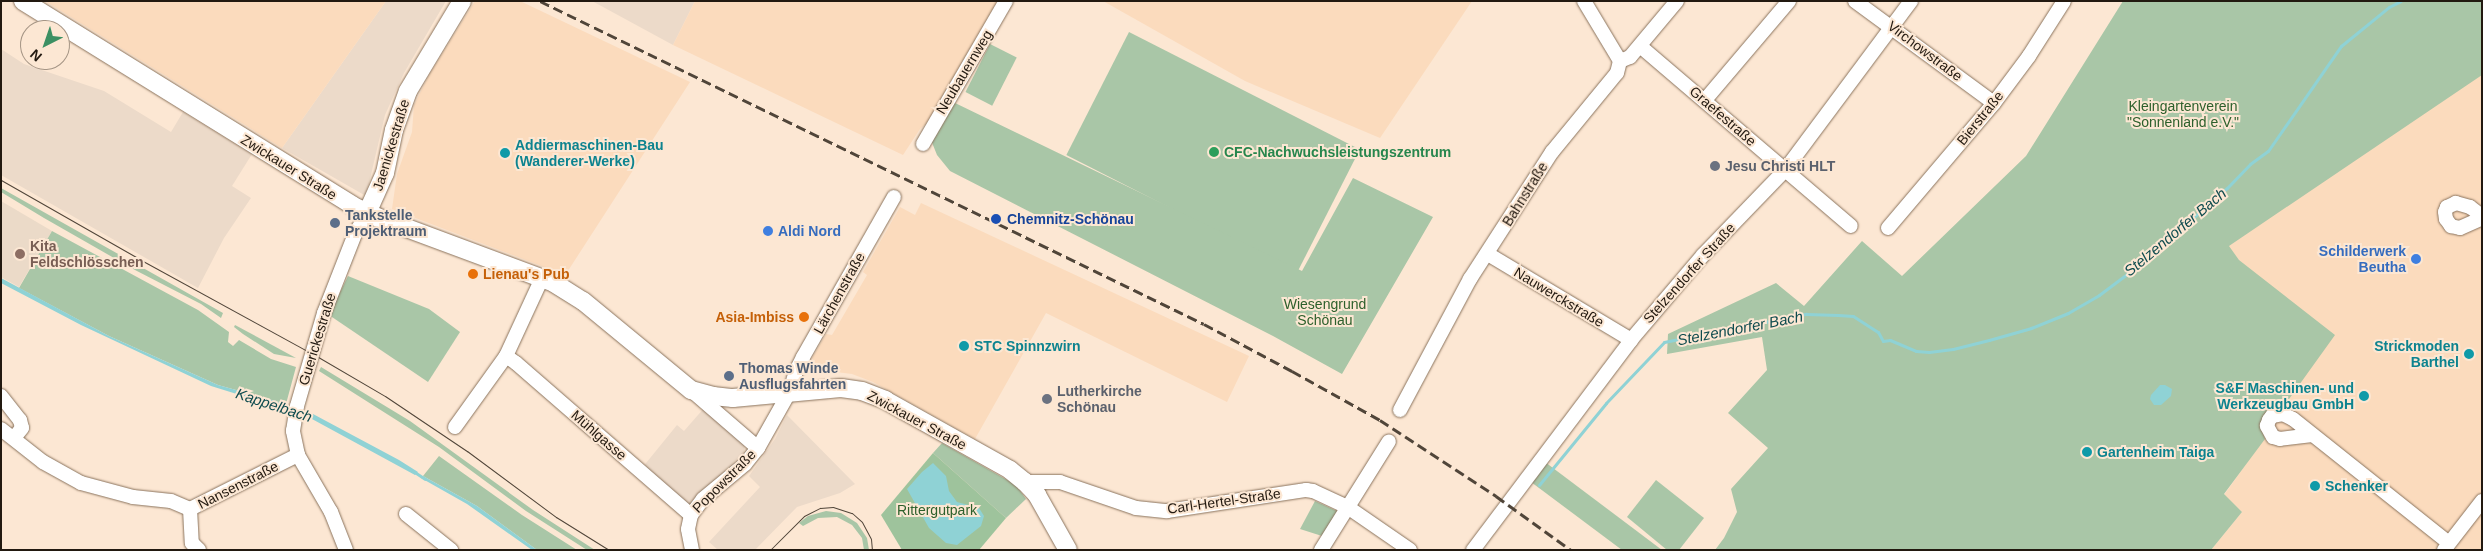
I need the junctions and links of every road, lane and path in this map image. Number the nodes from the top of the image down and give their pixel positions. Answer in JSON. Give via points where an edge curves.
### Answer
{"nodes":[{"id":1,"x":23,"y":1,"type":"edge"},
{"id":2,"x":462,"y":1,"type":"edge"},
{"id":3,"x":1006,"y":1,"type":"edge"},
{"id":4,"x":1584,"y":1,"type":"edge"},
{"id":5,"x":1677,"y":1,"type":"edge"},
{"id":6,"x":1789,"y":1,"type":"edge"},
{"id":7,"x":1855,"y":1,"type":"edge"},
{"id":8,"x":1911,"y":1,"type":"edge"},
{"id":9,"x":2064,"y":1,"type":"edge"},
{"id":10,"x":1894,"y":27,"type":"junction"},
{"id":11,"x":1640,"y":46,"type":"junction"},
{"id":12,"x":1620,"y":61,"type":"junction"},
{"id":13,"x":1705,"y":100,"type":"junction"},
{"id":14,"x":1994,"y":103,"type":"junction"},
{"id":15,"x":923,"y":144,"type":"dead end"},
{"id":16,"x":1785,"y":170,"type":"junction"},
{"id":17,"x":894,"y":197,"type":"dead end"},
{"id":18,"x":367,"y":213,"type":"junction"},
{"id":19,"x":1851,"y":226,"type":"dead end"},
{"id":20,"x":1888,"y":228,"type":"dead end"},
{"id":21,"x":1488,"y":254,"type":"junction"},
{"id":22,"x":542,"y":278,"type":"junction"},
{"id":23,"x":1631,"y":340,"type":"junction"},
{"id":24,"x":511,"y":360,"type":"junction"},
{"id":25,"x":691,"y":390,"type":"junction"},
{"id":26,"x":790,"y":391,"type":"junction"},
{"id":27,"x":1,"y":396,"type":"edge"},
{"id":28,"x":1400,"y":410,"type":"dead end"},
{"id":29,"x":455,"y":427,"type":"dead end"},
{"id":30,"x":1,"y":429,"type":"edge"},
{"id":31,"x":2312,"y":435,"type":"dead end"},
{"id":32,"x":14,"y":438,"type":"junction"},
{"id":33,"x":1389,"y":441,"type":"dead end"},
{"id":34,"x":758,"y":448,"type":"junction"},
{"id":35,"x":298,"y":455,"type":"junction"},
{"id":36,"x":1025,"y":482,"type":"junction"},
{"id":37,"x":2482,"y":501,"type":"edge"},
{"id":38,"x":1349,"y":508,"type":"junction"},
{"id":39,"x":190,"y":509,"type":"junction"},
{"id":40,"x":406,"y":514,"type":"dead end"},
{"id":41,"x":691,"y":515,"type":"junction"},
{"id":42,"x":2446,"y":546,"type":"edge"},
{"id":43,"x":193,"y":547,"type":"edge"},
{"id":44,"x":346,"y":550,"type":"edge"},
{"id":45,"x":451,"y":550,"type":"edge"},
{"id":46,"x":692,"y":550,"type":"edge"},
{"id":47,"x":1068,"y":550,"type":"edge"},
{"id":48,"x":1321,"y":550,"type":"edge"},
{"id":49,"x":1410,"y":550,"type":"edge"},
{"id":50,"x":1473,"y":550,"type":"edge"}],
"edges":[{"from":1,"to":18,"type":"main road","name":"Zwickauer Straße"},
{"from":2,"to":18,"type":"main road","name":"Jaenickestraße","via":[[408,91],[394,130],[385,173]]},
{"from":3,"to":15,"type":"street","name":"Neubauernweg"},
{"from":4,"to":12,"type":"street"},
{"from":5,"to":11,"type":"street","name":"Bahnstraße"},
{"from":6,"to":13,"type":"street"},
{"from":7,"to":10,"type":"street","name":"Virchowstraße"},
{"from":8,"to":10,"type":"street","name":"Stelzendorfer Straße"},
{"from":9,"to":14,"type":"street","name":"Bierstraße"},
{"from":10,"to":14,"type":"street","name":"Virchowstraße"},
{"from":10,"to":16,"type":"street","name":"Stelzendorfer Straße"},
{"from":11,"to":12,"type":"street","name":"Bahnstraße","via":[[1630,57]]},
{"from":11,"to":13,"type":"street","name":"Graefestraße"},
{"from":12,"to":21,"type":"street","name":"Bahnstraße","via":[[1617,73],[1552,152]]},
{"from":13,"to":16,"type":"street","name":"Graefestraße"},
{"from":14,"to":20,"type":"street","name":"Bierstraße"},
{"from":16,"to":19,"type":"street","name":"Graefestraße"},
{"from":16,"to":23,"type":"street","name":"Stelzendorfer Straße","via":[[1703,255]]},
{"from":17,"to":26,"type":"street","name":"Lärchenstraße","via":[[796,371]]},
{"from":18,"to":22,"type":"main road","name":"Zwickauer Straße"},
{"from":18,"to":35,"type":"street","name":"Guerickestraße","via":[[328,301],[296,411],[293,431]]},
{"from":21,"to":23,"type":"street","name":"Nauwerckstraße"},
{"from":21,"to":28,"type":"street","name":"Bahnstraße","via":[[1470,280]]},
{"from":22,"to":24,"type":"street"},
{"from":22,"to":25,"type":"main road","name":"Zwickauer Straße","via":[[583,301]]},
{"from":23,"to":50,"type":"street","name":"Stelzendorfer Straße"},
{"from":24,"to":29,"type":"street"},
{"from":24,"to":41,"type":"street","name":"Mühlgasse"},
{"from":25,"to":26,"type":"main road","name":"Zwickauer Straße","via":[[732,398]]},
{"from":25,"to":34,"type":"street","name":"Zwickauer Straße"},
{"from":26,"to":34,"type":"street","name":"Popowstraße"},
{"from":26,"to":36,"type":"main road","name":"Zwickauer Straße","via":[[841,388],[862,391],[886,400],[1010,470]]},
{"from":27,"to":32,"type":"street","via":[[20,420],[22,428]]},
{"from":30,"to":32,"type":"street","name":"Nansenstraße"},
{"from":31,"to":42,"type":"street"},
{"from":32,"to":39,"type":"street","name":"Nansenstraße","via":[[43,462],[81,483],[133,497],[170,501]]},
{"from":33,"to":38,"type":"street"},
{"from":34,"to":41,"type":"street","name":"Popowstraße"},
{"from":35,"to":39,"type":"street","name":"Nansenstraße"},
{"from":35,"to":44,"type":"street","name":"Guerickestraße","via":[[331,512]]},
{"from":36,"to":38,"type":"street","name":"Carl-Hertel-Straße","via":[[1060,482],[1136,508],[1167,511],[1306,490]]},
{"from":36,"to":47,"type":"main road","name":"Zwickauer Straße","via":[[1037,495]]},
{"from":37,"to":42,"type":"street"},
{"from":38,"to":48,"type":"street"},
{"from":38,"to":49,"type":"street","name":"Carl-Hertel-Straße"},
{"from":39,"to":43,"type":"street"},
{"from":40,"to":45,"type":"street"},
{"from":41,"to":46,"type":"street","name":"Popowstraße","via":[[688,529]]}]}
